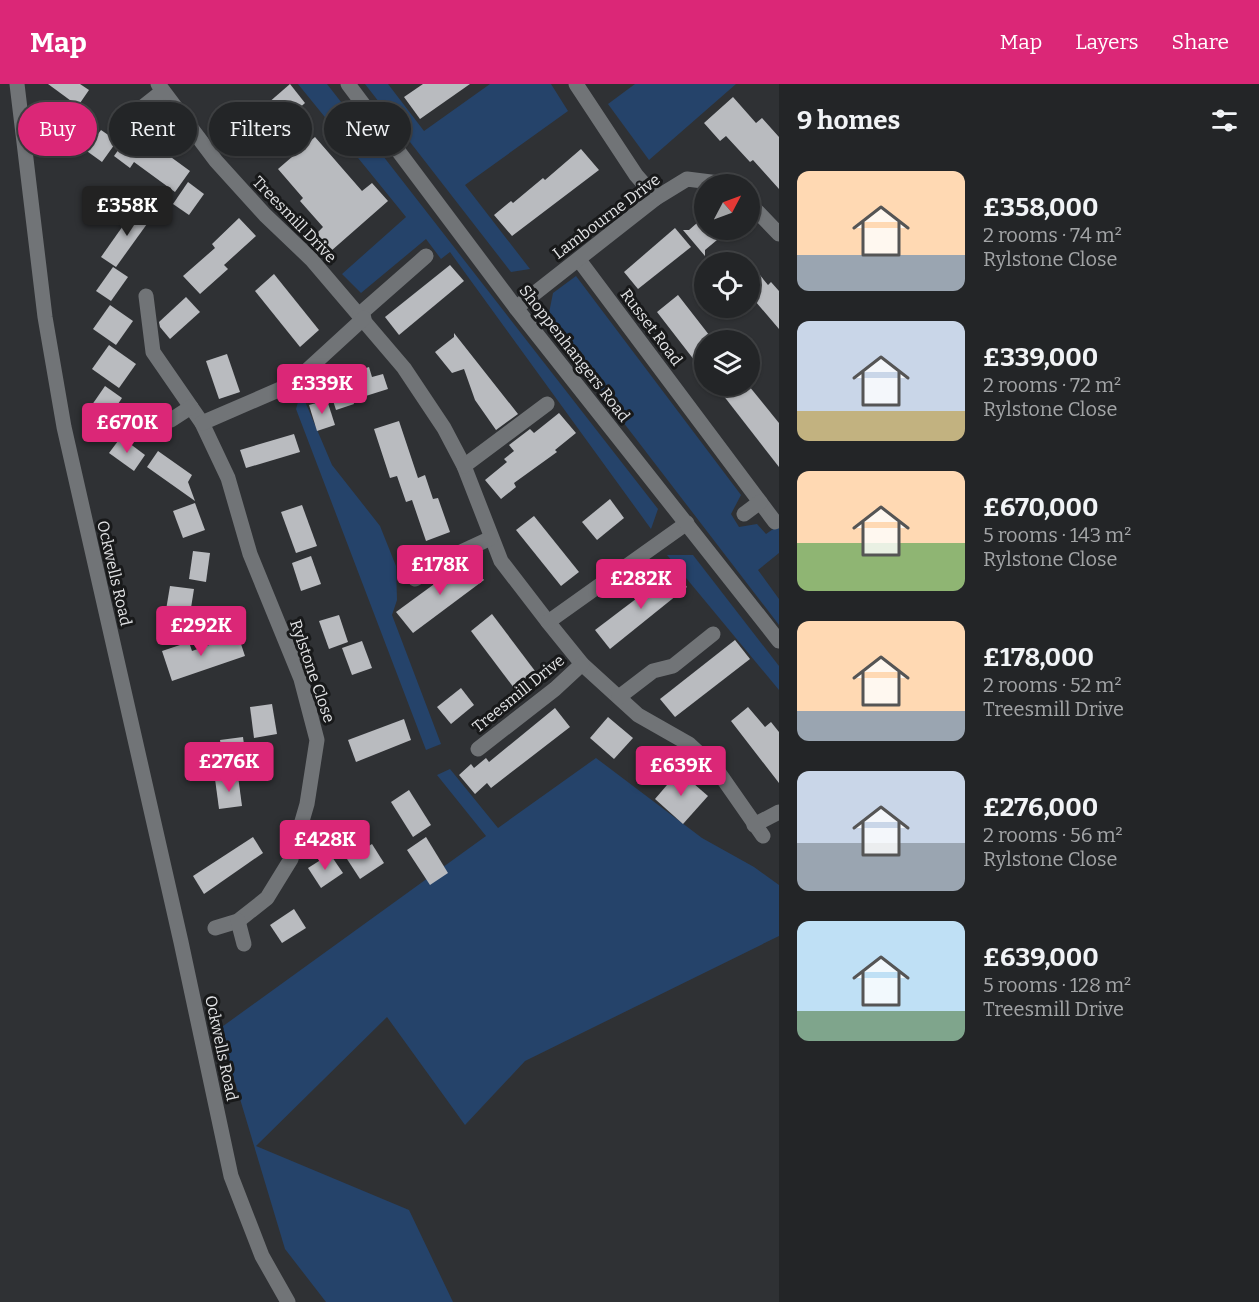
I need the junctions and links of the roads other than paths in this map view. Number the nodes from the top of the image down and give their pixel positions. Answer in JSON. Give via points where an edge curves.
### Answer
{"nodes":[{"id":1,"x":17,"y":84,"type":"edge"},
{"id":2,"x":348,"y":84,"type":"edge"},
{"id":3,"x":576,"y":84,"type":"edge"},
{"id":4,"x":160,"y":87,"type":"edge"},
{"id":5,"x":146,"y":102,"type":"edge"},
{"id":6,"x":694,"y":180,"type":"edge"},
{"id":7,"x":656,"y":198,"type":"junction"},
{"id":8,"x":760,"y":214,"type":"edge"},
{"id":9,"x":779,"y":234,"type":"edge"},
{"id":10,"x":426,"y":256,"type":"dead end"},
{"id":11,"x":579,"y":260,"type":"junction"},
{"id":12,"x":146,"y":296,"type":"dead end"},
{"id":13,"x":516,"y":308,"type":"junction"},
{"id":14,"x":362,"y":316,"type":"junction"},
{"id":15,"x":547,"y":404,"type":"dead end"},
{"id":16,"x":191,"y":407,"type":"junction"},
{"id":17,"x":171,"y":420,"type":"dead end"},
{"id":18,"x":202,"y":423,"type":"junction"},
{"id":19,"x":464,"y":466,"type":"junction"},
{"id":20,"x":760,"y":502,"type":"junction"},
{"id":21,"x":744,"y":514,"type":"dead end"},
{"id":22,"x":775,"y":522,"type":"dead end"},
{"id":23,"x":687,"y":523,"type":"junction"},
{"id":24,"x":491,"y":538,"type":"junction"},
{"id":25,"x":415,"y":579,"type":"dead end"},
{"id":26,"x":548,"y":622,"type":"junction"},
{"id":27,"x":713,"y":634,"type":"dead end"},
{"id":28,"x":779,"y":641,"type":"edge"},
{"id":29,"x":582,"y":664,"type":"junction"},
{"id":30,"x":619,"y":697,"type":"junction"},
{"id":31,"x":478,"y":749,"type":"dead end"},
{"id":32,"x":779,"y":812,"type":"edge"},
{"id":33,"x":238,"y":921,"type":"junction"},
{"id":34,"x":215,"y":928,"type":"dead end"},
{"id":35,"x":244,"y":944,"type":"dead end"},
{"id":36,"x":288,"y":1302,"type":"edge"}],
"edges":[{"from":1,"to":36,"type":"street","name":"Ockwells Road","via":[[45,317],[66,439],[231,1176],[262,1256]]},
{"from":2,"to":13,"type":"street","name":"Shoppenhangers Road"},
{"from":3,"to":7,"type":"street","via":[[636,175]]},
{"from":4,"to":5,"type":"street","name":"Treesmill Drive"},
{"from":4,"to":14,"type":"street","name":"Treesmill Drive","via":[[216,160]]},
{"from":6,"to":7,"type":"street","name":"Lambourne Drive","via":[[687,179]]},
{"from":7,"to":11,"type":"street","name":"Lambourne Drive"},
{"from":8,"to":9,"type":"street"},
{"from":10,"to":14,"type":"street"},
{"from":11,"to":13,"type":"street","name":"Lambourne Drive"},
{"from":11,"to":20,"type":"street","name":"Russet Road"},
{"from":12,"to":16,"type":"street","name":"Rylstone Close","via":[[153,352]]},
{"from":13,"to":23,"type":"street","name":"Shoppenhangers Road"},
{"from":14,"to":18,"type":"street","via":[[292,384]]},
{"from":14,"to":19,"type":"street","name":"Treesmill Drive","via":[[404,368]]},
{"from":15,"to":19,"type":"street"},
{"from":16,"to":17,"type":"street"},
{"from":16,"to":18,"type":"street","name":"Rylstone Close"},
{"from":18,"to":33,"type":"street","name":"Rylstone Close","via":[[228,478],[250,554],[300,679],[317,740],[307,804],[291,859],[267,898]]},
{"from":19,"to":24,"type":"street","name":"Treesmill Drive"},
{"from":20,"to":21,"type":"street"},
{"from":20,"to":22,"type":"street","name":"Russet Road"},
{"from":23,"to":26,"type":"street"},
{"from":23,"to":28,"type":"street","name":"Shoppenhangers Road"},
{"from":24,"to":25,"type":"street"},
{"from":24,"to":26,"type":"street","name":"Treesmill Drive","via":[[501,561]]},
{"from":26,"to":29,"type":"street","name":"Treesmill Drive"},
{"from":27,"to":30,"type":"street","via":[[673,666],[653,671]]},
{"from":29,"to":30,"type":"street","name":"Treesmill Drive"},
{"from":29,"to":31,"type":"street","name":"Treesmill Drive"},
{"from":30,"to":32,"type":"street","name":"Treesmill Drive","via":[[638,715],[689,744],[717,770],[758,831]]},
{"from":33,"to":34,"type":"street","name":"Rylstone Close"},
{"from":33,"to":35,"type":"street"}]}
